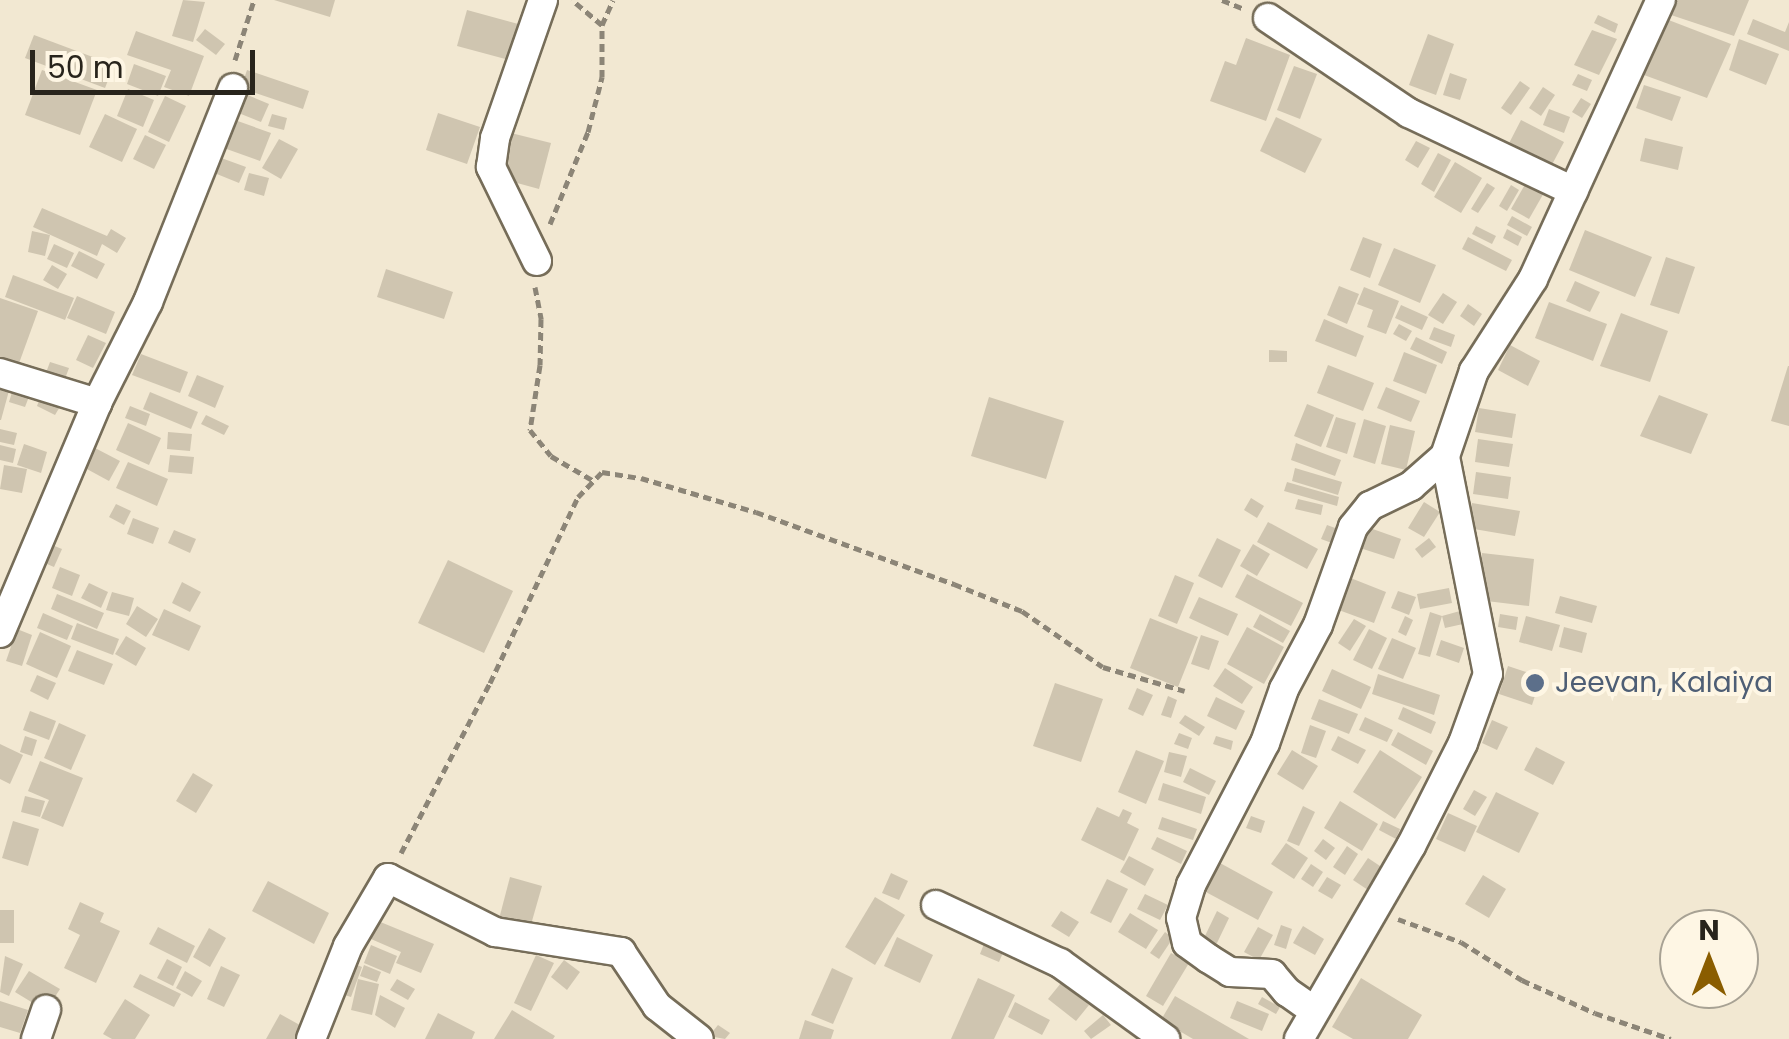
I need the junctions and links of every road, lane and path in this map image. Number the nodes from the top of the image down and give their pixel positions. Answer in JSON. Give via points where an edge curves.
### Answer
{"nodes":[{"id":1,"x":254,"y":0,"type":"edge"},
{"id":2,"x":543,"y":0,"type":"edge"},
{"id":3,"x":613,"y":0,"type":"edge"},
{"id":4,"x":1661,"y":0,"type":"edge"},
{"id":5,"x":1268,"y":18,"type":"dead end"},
{"id":6,"x":602,"y":25,"type":"dead end"},
{"id":7,"x":233,"y":88,"type":"joint"},
{"id":8,"x":1573,"y":191,"type":"junction"},
{"id":9,"x":537,"y":261,"type":"dead end"},
{"id":10,"x":0,"y":373,"type":"edge"},
{"id":11,"x":96,"y":403,"type":"junction"},
{"id":12,"x":1445,"y":456,"type":"junction"},
{"id":13,"x":0,"y":633,"type":"edge"},
{"id":14,"x":1185,"y":692,"type":"dead end"},
{"id":15,"x":388,"y":878,"type":"junction"},
{"id":16,"x":1374,"y":904,"type":"junction"},
{"id":17,"x":936,"y":906,"type":"dead end"},
{"id":18,"x":46,"y":1010,"type":"dead end"},
{"id":19,"x":1313,"y":1010,"type":"junction"},
{"id":20,"x":36,"y":1039,"type":"edge"},
{"id":21,"x":311,"y":1039,"type":"edge"},
{"id":22,"x":700,"y":1039,"type":"edge"},
{"id":23,"x":1165,"y":1039,"type":"edge"},
{"id":24,"x":1299,"y":1039,"type":"edge"},
{"id":25,"x":1671,"y":1039,"type":"edge"}],
"edges":[{"from":1,"to":7,"type":"path","via":[[235,55]]},
{"from":2,"to":9,"type":"street","via":[[494,138],[491,167]]},
{"from":3,"to":6,"type":"path"},
{"from":4,"to":8,"type":"street"},
{"from":5,"to":8,"type":"street","via":[[1409,113]]},
{"from":7,"to":11,"type":"street","via":[[148,302]]},
{"from":8,"to":12,"type":"street","via":[[1533,279],[1474,371]]},
{"from":10,"to":11,"type":"street"},
{"from":11,"to":13,"type":"street"},
{"from":12,"to":16,"type":"street","via":[[1488,674],[1463,742]]},
{"from":12,"to":19,"type":"street","via":[[1411,486],[1370,506],[1353,527],[1318,625],[1181,918],[1187,942],[1209,959],[1230,972],[1272,974]]},
{"from":14,"to":15,"type":"path","via":[[1103,667],[1022,611],[954,584],[756,512],[602,472],[578,497]]},
{"from":15,"to":21,"type":"street","via":[[348,946]]},
{"from":15,"to":22,"type":"street","via":[[495,932],[621,952],[656,1006]]},
{"from":16,"to":19,"type":"street"},
{"from":16,"to":25,"type":"path","via":[[1404,923],[1460,942],[1522,980]]},
{"from":17,"to":23,"type":"street","via":[[1060,963]]},
{"from":18,"to":20,"type":"street"},
{"from":19,"to":24,"type":"street"}]}
